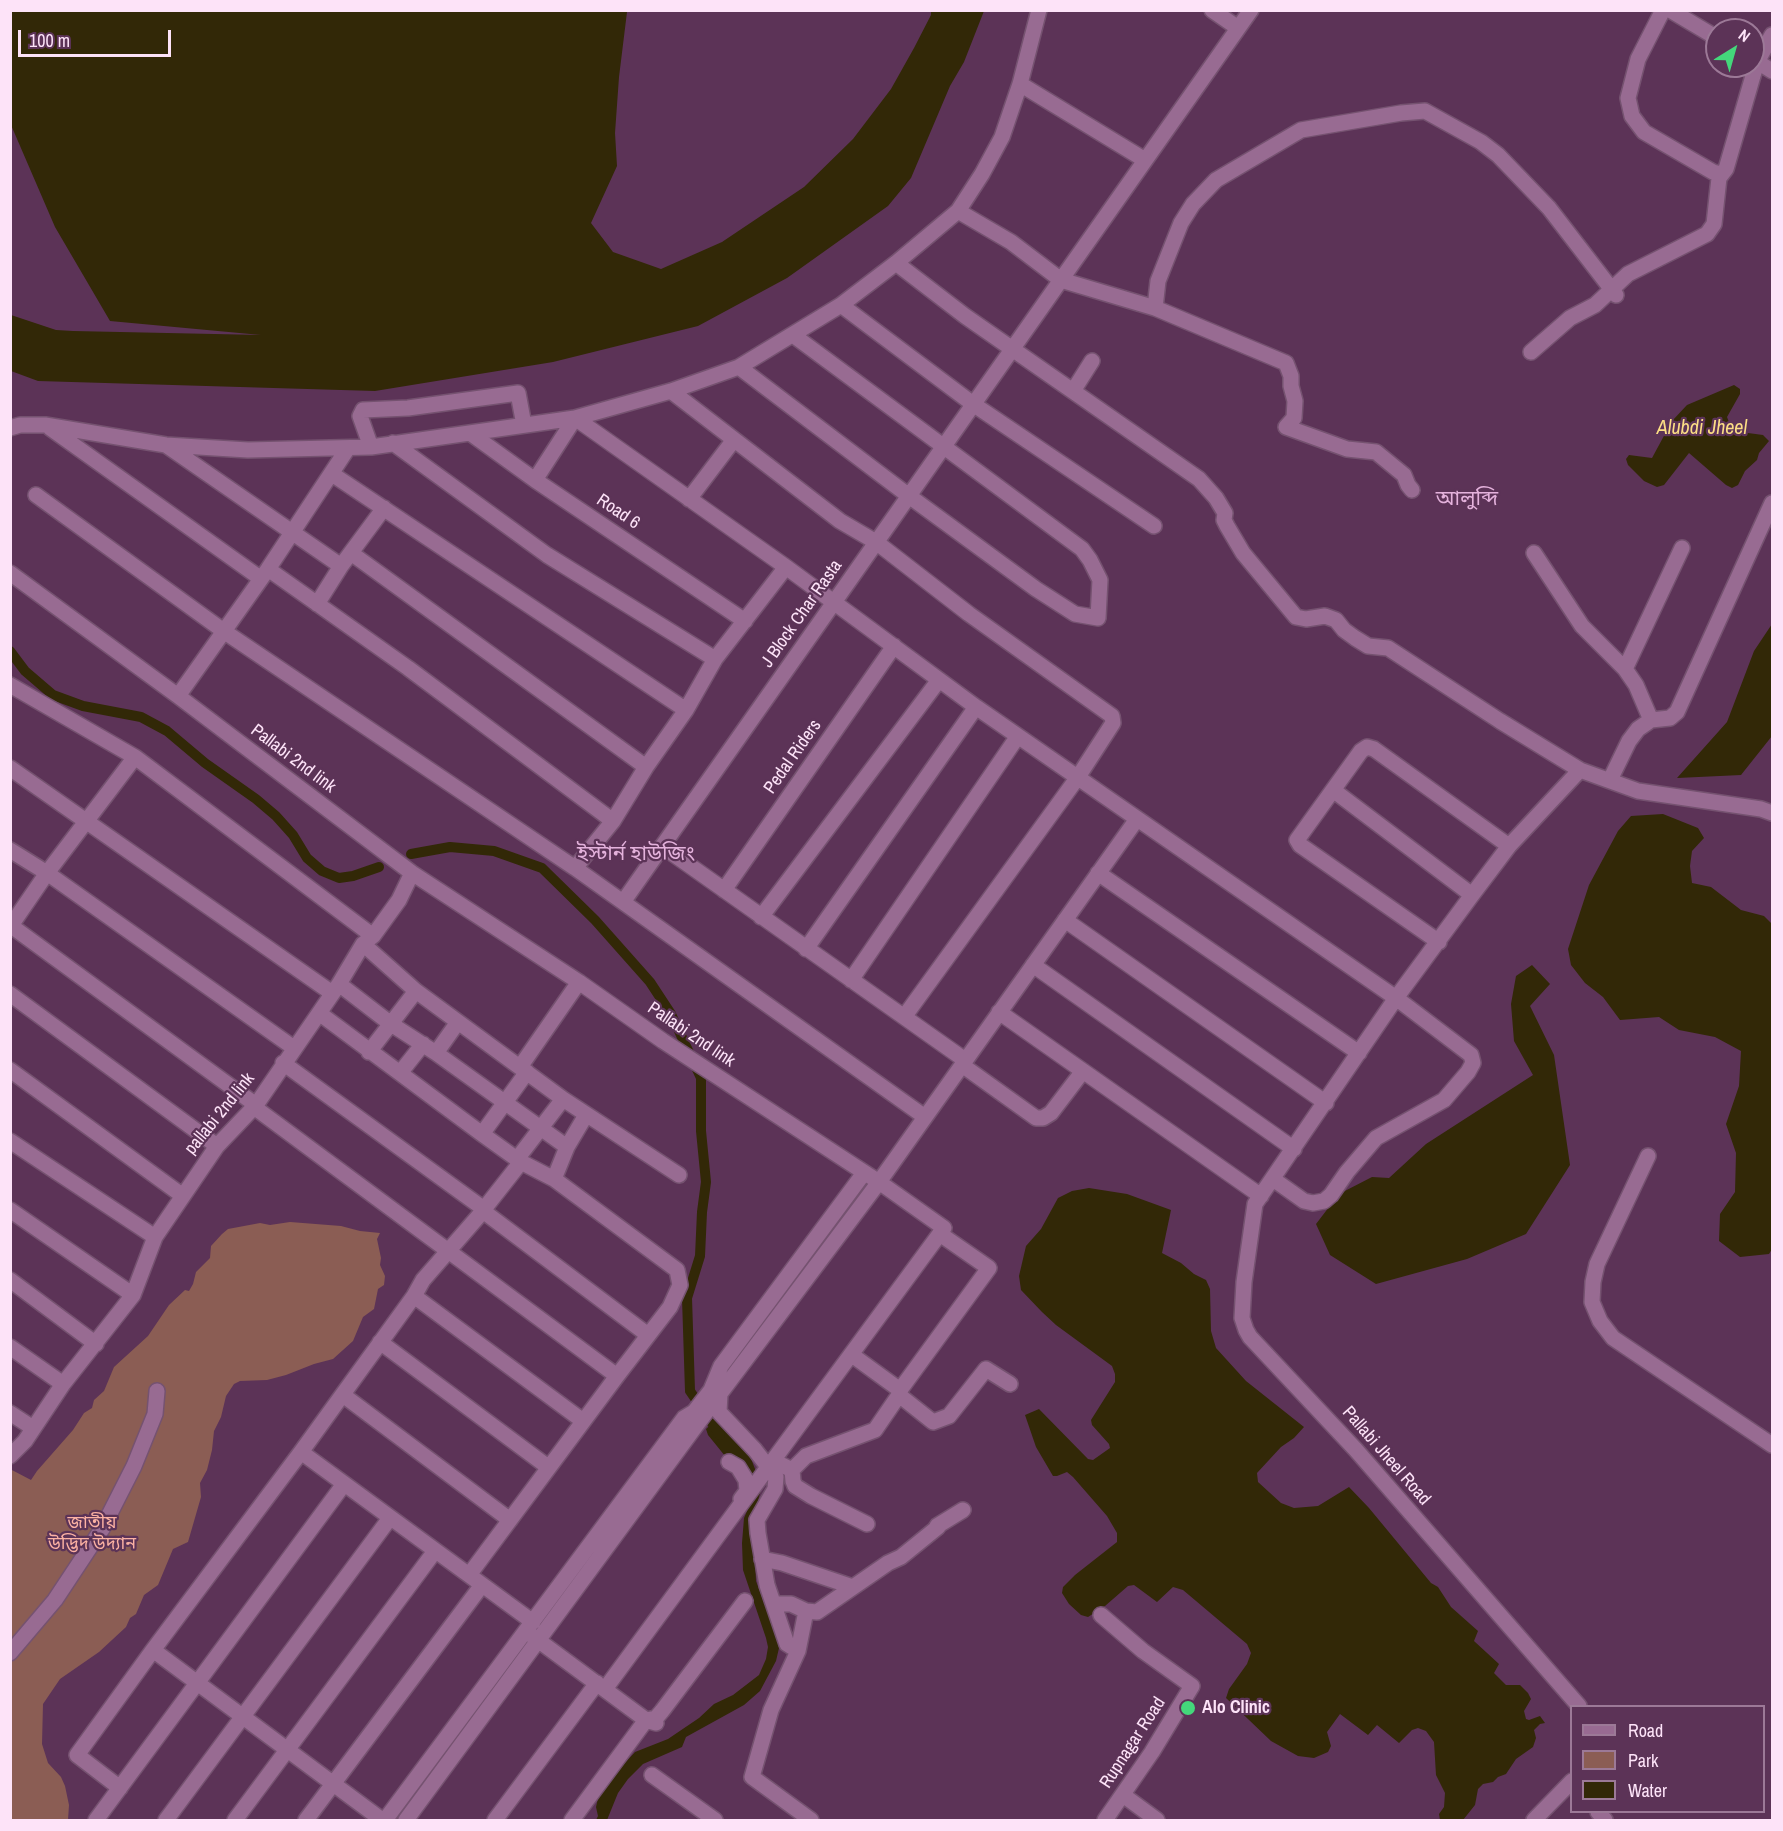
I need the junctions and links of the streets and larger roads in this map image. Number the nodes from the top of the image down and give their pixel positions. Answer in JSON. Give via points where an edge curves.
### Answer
{"nodes":[{"id":1,"x":1039,"y":10,"type":"edge"},
{"id":2,"x":1212,"y":10,"type":"edge"},
{"id":3,"x":1251,"y":10,"type":"edge"},
{"id":4,"x":1663,"y":10,"type":"edge"},
{"id":5,"x":1670,"y":10,"type":"edge"},
{"id":6,"x":1238,"y":28,"type":"junction"},
{"id":7,"x":1705,"y":31,"type":"edge"},
{"id":8,"x":1750,"y":78,"type":"edge"},
{"id":9,"x":1020,"y":84,"type":"junction"},
{"id":10,"x":1145,"y":160,"type":"junction"},
{"id":11,"x":1721,"y":174,"type":"junction"},
{"id":12,"x":958,"y":211,"type":"junction"},
{"id":13,"x":896,"y":263,"type":"junction"},
{"id":14,"x":1061,"y":280,"type":"junction"},
{"id":15,"x":1615,"y":292,"type":"junction"},
{"id":16,"x":841,"y":305,"type":"junction"},
{"id":17,"x":1155,"y":308,"type":"junction"},
{"id":18,"x":793,"y":335,"type":"junction"},
{"id":19,"x":1013,"y":348,"type":"junction"},
{"id":20,"x":1530,"y":352,"type":"dead end"},
{"id":21,"x":1092,"y":361,"type":"dead end"},
{"id":22,"x":739,"y":367,"type":"junction"},
{"id":23,"x":671,"y":391,"type":"junction"},
{"id":24,"x":1073,"y":391,"type":"junction"},
{"id":25,"x":973,"y":404,"type":"junction"},
{"id":26,"x":575,"y":418,"type":"junction"},
{"id":27,"x":45,"y":425,"type":"junction"},
{"id":28,"x":524,"y":425,"type":"junction"},
{"id":29,"x":10,"y":428,"type":"edge"},
{"id":30,"x":470,"y":433,"type":"junction"},
{"id":31,"x":733,"y":441,"type":"junction"},
{"id":32,"x":393,"y":443,"type":"junction"},
{"id":33,"x":166,"y":445,"type":"junction"},
{"id":34,"x":371,"y":447,"type":"junction"},
{"id":35,"x":348,"y":448,"type":"junction"},
{"id":36,"x":943,"y":448,"type":"junction"},
{"id":37,"x":332,"y":474,"type":"junction"},
{"id":38,"x":535,"y":480,"type":"junction"},
{"id":39,"x":1413,"y":490,"type":"dead end"},
{"id":40,"x":36,"y":495,"type":"dead end"},
{"id":41,"x":909,"y":496,"type":"junction"},
{"id":42,"x":689,"y":500,"type":"junction"},
{"id":43,"x":1773,"y":503,"type":"edge"},
{"id":44,"x":384,"y":508,"type":"junction"},
{"id":45,"x":1154,"y":526,"type":"dead end"},
{"id":46,"x":292,"y":533,"type":"junction"},
{"id":47,"x":876,"y":542,"type":"junction"},
{"id":48,"x":1682,"y":548,"type":"dead end"},
{"id":49,"x":351,"y":553,"type":"junction"},
{"id":50,"x":1534,"y":553,"type":"dead end"},
{"id":51,"x":341,"y":566,"type":"junction"},
{"id":52,"x":786,"y":567,"type":"junction"},
{"id":53,"x":10,"y":573,"type":"edge"},
{"id":54,"x":264,"y":574,"type":"junction"},
{"id":55,"x":833,"y":603,"type":"junction"},
{"id":56,"x":317,"y":604,"type":"junction"},
{"id":57,"x":746,"y":621,"type":"junction"},
{"id":58,"x":225,"y":632,"type":"junction"},
{"id":59,"x":894,"y":646,"type":"junction"},
{"id":60,"x":715,"y":659,"type":"junction"},
{"id":61,"x":1625,"y":669,"type":"junction"},
{"id":62,"x":939,"y":680,"type":"junction"},
{"id":63,"x":10,"y":685,"type":"edge"},
{"id":64,"x":178,"y":696,"type":"junction"},
{"id":65,"x":976,"y":707,"type":"junction"},
{"id":66,"x":686,"y":710,"type":"junction"},
{"id":67,"x":1651,"y":720,"type":"junction"},
{"id":68,"x":1018,"y":736,"type":"junction"},
{"id":69,"x":135,"y":757,"type":"junction"},
{"id":70,"x":646,"y":767,"type":"junction"},
{"id":71,"x":10,"y":768,"type":"edge"},
{"id":72,"x":1580,"y":770,"type":"junction"},
{"id":73,"x":1078,"y":777,"type":"junction"},
{"id":74,"x":1610,"y":780,"type":"junction"},
{"id":75,"x":1333,"y":790,"type":"junction"},
{"id":76,"x":1773,"y":813,"type":"edge"},
{"id":77,"x":1137,"y":819,"type":"junction"},
{"id":78,"x":613,"y":821,"type":"junction"},
{"id":79,"x":86,"y":822,"type":"junction"},
{"id":80,"x":662,"y":846,"type":"junction"},
{"id":81,"x":1509,"y":846,"type":"junction"},
{"id":82,"x":10,"y":850,"type":"edge"},
{"id":83,"x":575,"y":868,"type":"junction"},
{"id":84,"x":47,"y":873,"type":"junction"},
{"id":85,"x":412,"y":873,"type":"junction"},
{"id":86,"x":1098,"y":873,"type":"junction"},
{"id":87,"x":724,"y":890,"type":"junction"},
{"id":88,"x":1472,"y":895,"type":"junction"},
{"id":89,"x":623,"y":902,"type":"junction"},
{"id":90,"x":761,"y":917,"type":"junction"},
{"id":91,"x":1065,"y":920,"type":"junction"},
{"id":92,"x":11,"y":926,"type":"edge"},
{"id":93,"x":368,"y":940,"type":"junction"},
{"id":94,"x":1439,"y":942,"type":"junction"},
{"id":95,"x":807,"y":949,"type":"junction"},
{"id":96,"x":1033,"y":965,"type":"junction"},
{"id":97,"x":851,"y":980,"type":"junction"},
{"id":98,"x":579,"y":982,"type":"junction"},
{"id":99,"x":335,"y":989,"type":"junction"},
{"id":100,"x":416,"y":991,"type":"junction"},
{"id":101,"x":10,"y":994,"type":"edge"},
{"id":102,"x":1396,"y":998,"type":"junction"},
{"id":103,"x":999,"y":1012,"type":"junction"},
{"id":104,"x":319,"y":1013,"type":"junction"},
{"id":105,"x":904,"y":1017,"type":"junction"},
{"id":106,"x":458,"y":1022,"type":"junction"},
{"id":107,"x":391,"y":1024,"type":"junction"},
{"id":108,"x":423,"y":1044,"type":"junction"},
{"id":109,"x":294,"y":1048,"type":"junction"},
{"id":110,"x":369,"y":1052,"type":"junction"},
{"id":111,"x":436,"y":1053,"type":"junction"},
{"id":112,"x":1359,"y":1053,"type":"junction"},
{"id":113,"x":283,"y":1063,"type":"junction"},
{"id":114,"x":963,"y":1063,"type":"junction"},
{"id":115,"x":10,"y":1070,"type":"edge"},
{"id":116,"x":523,"y":1070,"type":"junction"},
{"id":117,"x":1083,"y":1071,"type":"junction"},
{"id":118,"x":400,"y":1073,"type":"junction"},
{"id":119,"x":563,"y":1099,"type":"junction"},
{"id":120,"x":505,"y":1103,"type":"junction"},
{"id":121,"x":1326,"y":1103,"type":"junction"},
{"id":122,"x":255,"y":1106,"type":"junction"},
{"id":123,"x":586,"y":1115,"type":"junction"},
{"id":124,"x":925,"y":1117,"type":"junction"},
{"id":125,"x":540,"y":1128,"type":"junction"},
{"id":126,"x":482,"y":1134,"type":"junction"},
{"id":127,"x":10,"y":1141,"type":"edge"},
{"id":128,"x":217,"y":1146,"type":"junction"},
{"id":129,"x":567,"y":1147,"type":"junction"},
{"id":130,"x":1294,"y":1149,"type":"junction"},
{"id":131,"x":1648,"y":1156,"type":"dead end"},
{"id":132,"x":519,"y":1161,"type":"junction"},
{"id":133,"x":864,"y":1173,"type":"junction"},
{"id":134,"x":679,"y":1175,"type":"dead end"},
{"id":135,"x":554,"y":1179,"type":"junction"},
{"id":136,"x":1273,"y":1179,"type":"junction"},
{"id":137,"x":879,"y":1182,"type":"junction"},
{"id":138,"x":183,"y":1196,"type":"junction"},
{"id":139,"x":1258,"y":1200,"type":"junction"},
{"id":140,"x":10,"y":1210,"type":"edge"},
{"id":141,"x":484,"y":1210,"type":"junction"},
{"id":142,"x":940,"y":1234,"type":"junction"},
{"id":143,"x":154,"y":1237,"type":"junction"},
{"id":144,"x":448,"y":1250,"type":"junction"},
{"id":145,"x":10,"y":1280,"type":"edge"},
{"id":146,"x":133,"y":1295,"type":"junction"},
{"id":147,"x":414,"y":1296,"type":"junction"},
{"id":148,"x":648,"y":1335,"type":"junction"},
{"id":149,"x":380,"y":1342,"type":"junction"},
{"id":150,"x":96,"y":1344,"type":"junction"},
{"id":151,"x":10,"y":1347,"type":"edge"},
{"id":152,"x":852,"y":1355,"type":"junction"},
{"id":153,"x":617,"y":1376,"type":"junction"},
{"id":154,"x":63,"y":1384,"type":"junction"},
{"id":155,"x":1010,"y":1384,"type":"dead end"},
{"id":156,"x":157,"y":1391,"type":"dead end"},
{"id":157,"x":899,"y":1393,"type":"junction"},
{"id":158,"x":716,"y":1394,"type":"junction"},
{"id":159,"x":343,"y":1395,"type":"junction"},
{"id":160,"x":10,"y":1413,"type":"edge"},
{"id":161,"x":583,"y":1421,"type":"junction"},
{"id":162,"x":33,"y":1428,"type":"junction"},
{"id":163,"x":1773,"y":1445,"type":"edge"},
{"id":164,"x":302,"y":1452,"type":"junction"},
{"id":165,"x":10,"y":1456,"type":"edge"},
{"id":166,"x":729,"y":1462,"type":"dead end"},
{"id":167,"x":770,"y":1465,"type":"junction"},
{"id":168,"x":548,"y":1467,"type":"junction"},
{"id":169,"x":792,"y":1470,"type":"junction"},
{"id":170,"x":344,"y":1484,"type":"junction"},
{"id":171,"x":963,"y":1510,"type":"dead end"},
{"id":172,"x":737,"y":1513,"type":"junction"},
{"id":173,"x":390,"y":1518,"type":"junction"},
{"id":174,"x":510,"y":1520,"type":"junction"},
{"id":175,"x":757,"y":1520,"type":"junction"},
{"id":176,"x":867,"y":1524,"type":"dead end"},
{"id":177,"x":435,"y":1551,"type":"junction"},
{"id":178,"x":762,"y":1560,"type":"junction"},
{"id":179,"x":469,"y":1575,"type":"junction"},
{"id":180,"x":482,"y":1585,"type":"junction"},
{"id":181,"x":853,"y":1587,"type":"junction"},
{"id":182,"x":746,"y":1601,"type":"dead end"},
{"id":183,"x":774,"y":1604,"type":"junction"},
{"id":184,"x":806,"y":1611,"type":"junction"},
{"id":185,"x":1101,"y":1615,"type":"dead end"},
{"id":186,"x":533,"y":1631,"type":"junction"},
{"id":187,"x":153,"y":1650,"type":"junction"},
{"id":188,"x":798,"y":1651,"type":"junction"},
{"id":189,"x":10,"y":1653,"type":"edge"},
{"id":190,"x":198,"y":1683,"type":"junction"},
{"id":191,"x":601,"y":1686,"type":"junction"},
{"id":192,"x":1577,"y":1705,"type":"edge"},
{"id":193,"x":243,"y":1717,"type":"junction"},
{"id":194,"x":646,"y":1720,"type":"junction"},
{"id":195,"x":662,"y":1725,"type":"dead end"},
{"id":196,"x":287,"y":1750,"type":"junction"},
{"id":197,"x":652,"y":1775,"type":"dead end"},
{"id":198,"x":1570,"y":1783,"type":"edge"},
{"id":199,"x":334,"y":1784,"type":"junction"},
{"id":200,"x":120,"y":1788,"type":"junction"},
{"id":201,"x":1123,"y":1795,"type":"junction"},
{"id":202,"x":96,"y":1821,"type":"edge"},
{"id":203,"x":166,"y":1821,"type":"edge"},
{"id":204,"x":235,"y":1821,"type":"edge"},
{"id":205,"x":306,"y":1821,"type":"edge"},
{"id":206,"x":384,"y":1821,"type":"edge"},
{"id":207,"x":406,"y":1821,"type":"edge"},
{"id":208,"x":495,"y":1821,"type":"edge"},
{"id":209,"x":572,"y":1821,"type":"edge"},
{"id":210,"x":715,"y":1821,"type":"edge"},
{"id":211,"x":811,"y":1821,"type":"edge"},
{"id":212,"x":1105,"y":1821,"type":"edge"},
{"id":213,"x":1156,"y":1821,"type":"edge"},
{"id":214,"x":1534,"y":1821,"type":"edge"}],
"edges":[{"from":1,"to":9,"type":"street"},
{"from":2,"to":6,"type":"street"},
{"from":3,"to":6,"type":"street","name":"J Block Char Rasta"},
{"from":4,"to":11,"type":"street","via":[[1638,59],[1628,98],[1632,116],[1644,132]]},
{"from":5,"to":7,"type":"street"},
{"from":6,"to":10,"type":"street","name":"J Block Char Rasta"},
{"from":8,"to":11,"type":"street","via":[[1726,169]]},
{"from":9,"to":10,"type":"street"},
{"from":9,"to":12,"type":"street","via":[[1002,137]]},
{"from":10,"to":14,"type":"street","name":"J Block Char Rasta"},
{"from":11,"to":15,"type":"street","via":[[1714,224],[1707,234],[1628,274]]},
{"from":12,"to":13,"type":"street"},
{"from":12,"to":14,"type":"street","via":[[1011,242]]},
{"from":13,"to":16,"type":"street"},
{"from":13,"to":19,"type":"street"},
{"from":14,"to":17,"type":"street"},
{"from":14,"to":19,"type":"street","name":"J Block Char Rasta"},
{"from":15,"to":17,"type":"street","via":[[1549,208],[1498,155],[1425,111],[1301,130],[1216,180],[1181,223],[1158,280]]},
{"from":15,"to":20,"type":"street","via":[[1570,318]]},
{"from":16,"to":18,"type":"street"},
{"from":16,"to":25,"type":"street"},
{"from":17,"to":39,"type":"street","via":[[1286,363],[1295,401],[1294,418],[1286,427],[1347,449],[1376,452],[1404,475]]},
{"from":18,"to":22,"type":"street"},
{"from":18,"to":36,"type":"street"},
{"from":19,"to":24,"type":"street"},
{"from":19,"to":25,"type":"street","name":"J Block Char Rasta"},
{"from":21,"to":24,"type":"street"},
{"from":22,"to":23,"type":"street"},
{"from":22,"to":41,"type":"street"},
{"from":23,"to":26,"type":"street"},
{"from":23,"to":31,"type":"street"},
{"from":24,"to":72,"type":"street","via":[[1198,479],[1216,498],[1243,553],[1296,617],[1325,616],[1368,646],[1388,648]]},
{"from":25,"to":36,"type":"street","name":"J Block Char Rasta"},
{"from":25,"to":45,"type":"street"},
{"from":26,"to":28,"type":"street"},
{"from":26,"to":38,"type":"street"},
{"from":26,"to":42,"type":"street"},
{"from":27,"to":29,"type":"street"},
{"from":27,"to":33,"type":"street"},
{"from":27,"to":54,"type":"street"},
{"from":28,"to":30,"type":"street"},
{"from":28,"to":34,"type":"street","via":[[519,393],[363,410],[360,416]]},
{"from":30,"to":32,"type":"street"},
{"from":30,"to":38,"type":"street","name":"Road 6"},
{"from":31,"to":42,"type":"street"},
{"from":31,"to":47,"type":"street","via":[[840,521]]},
{"from":32,"to":34,"type":"street"},
{"from":32,"to":60,"type":"street","via":[[547,555]]},
{"from":33,"to":35,"type":"street","via":[[248,450]]},
{"from":33,"to":46,"type":"street"},
{"from":34,"to":35,"type":"street"},
{"from":35,"to":37,"type":"street"},
{"from":36,"to":41,"type":"street","name":"J Block Char Rasta"},
{"from":36,"to":41,"type":"street","via":[[1082,549],[1100,580],[1098,618],[1075,614],[1057,603]]},
{"from":37,"to":44,"type":"street"},
{"from":37,"to":46,"type":"street"},
{"from":38,"to":57,"type":"street","name":"Road 6"},
{"from":40,"to":58,"type":"street"},
{"from":41,"to":47,"type":"street","name":"J Block Char Rasta"},
{"from":42,"to":52,"type":"street"},
{"from":43,"to":67,"type":"street","via":[[1677,712],[1670,718]]},
{"from":44,"to":49,"type":"street"},
{"from":44,"to":66,"type":"street"},
{"from":46,"to":51,"type":"street"},
{"from":46,"to":54,"type":"street"},
{"from":47,"to":55,"type":"street","name":"J Block Char Rasta"},
{"from":47,"to":73,"type":"street","via":[[1112,716],[1113,723]]},
{"from":48,"to":61,"type":"street"},
{"from":49,"to":51,"type":"street"},
{"from":49,"to":70,"type":"street"},
{"from":50,"to":61,"type":"street","via":[[1582,626]]},
{"from":51,"to":56,"type":"street"},
{"from":52,"to":55,"type":"street"},
{"from":52,"to":57,"type":"street"},
{"from":53,"to":64,"type":"street","name":"Pallabi 2nd link"},
{"from":54,"to":56,"type":"street"},
{"from":54,"to":58,"type":"street"},
{"from":55,"to":59,"type":"street"},
{"from":55,"to":80,"type":"street","name":"J Block Char Rasta"},
{"from":56,"to":78,"type":"street"},
{"from":57,"to":60,"type":"street"},
{"from":58,"to":64,"type":"street"},
{"from":58,"to":83,"type":"street"},
{"from":59,"to":62,"type":"street"},
{"from":59,"to":87,"type":"street","name":"Pedal Riders"},
{"from":60,"to":66,"type":"street"},
{"from":61,"to":67,"type":"street"},
{"from":62,"to":65,"type":"street"},
{"from":62,"to":90,"type":"street"},
{"from":63,"to":69,"type":"street"},
{"from":64,"to":85,"type":"street","name":"Pallabi 2nd link"},
{"from":65,"to":68,"type":"street"},
{"from":65,"to":95,"type":"street"},
{"from":66,"to":70,"type":"street"},
{"from":67,"to":74,"type":"street","via":[[1629,741]]},
{"from":68,"to":73,"type":"street"},
{"from":68,"to":97,"type":"street"},
{"from":69,"to":79,"type":"street"},
{"from":69,"to":93,"type":"street"},
{"from":70,"to":78,"type":"street"},
{"from":71,"to":79,"type":"street"},
{"from":72,"to":74,"type":"street"},
{"from":72,"to":81,"type":"street"},
{"from":73,"to":77,"type":"street"},
{"from":73,"to":105,"type":"street"},
{"from":74,"to":76,"type":"street","via":[[1638,791]]},
{"from":75,"to":81,"type":"street","via":[[1361,751],[1367,747],[1374,749]]},
{"from":75,"to":88,"type":"street"},
{"from":75,"to":94,"type":"street","via":[[1299,836],[1300,845]]},
{"from":77,"to":86,"type":"street"},
{"from":77,"to":102,"type":"street"},
{"from":78,"to":83,"type":"street"},
{"from":79,"to":84,"type":"street"},
{"from":79,"to":99,"type":"street"},
{"from":80,"to":87,"type":"street"},
{"from":80,"to":89,"type":"street","name":"J Block Char Rasta"},
{"from":81,"to":88,"type":"street"},
{"from":82,"to":84,"type":"street"},
{"from":83,"to":89,"type":"street"},
{"from":84,"to":92,"type":"street"},
{"from":84,"to":109,"type":"street"},
{"from":85,"to":93,"type":"street","name":"pallabi 2nd link","via":[[399,900]]},
{"from":85,"to":98,"type":"street","name":"Pallabi 2nd link"},
{"from":86,"to":91,"type":"street"},
{"from":86,"to":112,"type":"street"},
{"from":87,"to":90,"type":"street"},
{"from":88,"to":94,"type":"street"},
{"from":89,"to":124,"type":"street"},
{"from":90,"to":95,"type":"street"},
{"from":91,"to":96,"type":"street"},
{"from":91,"to":121,"type":"street"},
{"from":92,"to":122,"type":"street"},
{"from":93,"to":99,"type":"street","name":"pallabi 2nd link"},
{"from":93,"to":100,"type":"street"},
{"from":94,"to":102,"type":"street"},
{"from":95,"to":97,"type":"street"},
{"from":96,"to":103,"type":"street"},
{"from":96,"to":130,"type":"street"},
{"from":97,"to":105,"type":"street"},
{"from":98,"to":116,"type":"street"},
{"from":98,"to":133,"type":"street","name":"Pallabi 2nd link"},
{"from":99,"to":104,"type":"street","name":"pallabi 2nd link"},
{"from":99,"to":107,"type":"street"},
{"from":100,"to":106,"type":"street"},
{"from":100,"to":107,"type":"street"},
{"from":101,"to":128,"type":"street"},
{"from":102,"to":112,"type":"street"},
{"from":102,"to":136,"type":"street","via":[[1467,1050],[1473,1063],[1468,1072],[1444,1100],[1376,1138],[1324,1201],[1304,1201]]},
{"from":103,"to":114,"type":"street"},
{"from":103,"to":117,"type":"street"},
{"from":104,"to":109,"type":"street","name":"pallabi 2nd link"},
{"from":104,"to":110,"type":"street"},
{"from":105,"to":114,"type":"street"},
{"from":106,"to":111,"type":"street"},
{"from":106,"to":116,"type":"street"},
{"from":107,"to":108,"type":"street"},
{"from":107,"to":110,"type":"street"},
{"from":108,"to":111,"type":"street"},
{"from":108,"to":118,"type":"street"},
{"from":109,"to":113,"type":"street","name":"pallabi 2nd link"},
{"from":110,"to":118,"type":"street"},
{"from":111,"to":120,"type":"street"},
{"from":112,"to":121,"type":"street"},
{"from":113,"to":122,"type":"street","name":"pallabi 2nd link"},
{"from":113,"to":141,"type":"street"},
{"from":114,"to":117,"type":"street","via":[[1036,1118],[1051,1113]]},
{"from":114,"to":124,"type":"street"},
{"from":115,"to":138,"type":"street"},
{"from":116,"to":119,"type":"street"},
{"from":116,"to":120,"type":"street"},
{"from":117,"to":139,"type":"street"},
{"from":118,"to":126,"type":"street"},
{"from":119,"to":123,"type":"street"},
{"from":119,"to":125,"type":"street"},
{"from":120,"to":125,"type":"street"},
{"from":120,"to":126,"type":"street"},
{"from":121,"to":130,"type":"street"},
{"from":122,"to":128,"type":"street","name":"pallabi 2nd link"},
{"from":122,"to":144,"type":"street"},
{"from":123,"to":129,"type":"street"},
{"from":123,"to":134,"type":"street"},
{"from":124,"to":137,"type":"street"},
{"from":125,"to":129,"type":"street"},
{"from":125,"to":132,"type":"street"},
{"from":126,"to":132,"type":"street"},
{"from":127,"to":143,"type":"street"},
{"from":128,"to":138,"type":"street","name":"pallabi 2nd link"},
{"from":129,"to":135,"type":"street"},
{"from":130,"to":136,"type":"street"},
{"from":131,"to":163,"type":"street","via":[[1598,1264],[1592,1302],[1600,1322],[1613,1338]]},
{"from":132,"to":135,"type":"street"},
{"from":132,"to":141,"type":"street"},
{"from":133,"to":137,"type":"street","name":"Pallabi 2nd link"},
{"from":133,"to":158,"type":"street","via":[[721,1366]]},
{"from":135,"to":148,"type":"street","via":[[677,1270],[680,1285],[670,1307]]},
{"from":136,"to":139,"type":"street"},
{"from":137,"to":142,"type":"street","name":"Pallabi 2nd link","via":[[944,1228]]},
{"from":137,"to":158,"type":"street"},
{"from":138,"to":143,"type":"street","name":"pallabi 2nd link"},
{"from":139,"to":192,"type":"street","name":"Pallabi Jheel Road","via":[[1244,1282],[1242,1318],[1246,1330]]},
{"from":140,"to":146,"type":"street"},
{"from":141,"to":144,"type":"street"},
{"from":141,"to":148,"type":"street"},
{"from":142,"to":152,"type":"street"},
{"from":142,"to":157,"type":"street","via":[[989,1268]]},
{"from":143,"to":146,"type":"street","name":"pallabi 2nd link"},
{"from":144,"to":147,"type":"street"},
{"from":144,"to":153,"type":"street"},
{"from":145,"to":150,"type":"street"},
{"from":146,"to":150,"type":"street","name":"pallabi 2nd link"},
{"from":147,"to":149,"type":"street"},
{"from":147,"to":161,"type":"street"},
{"from":148,"to":153,"type":"street"},
{"from":149,"to":159,"type":"street"},
{"from":149,"to":168,"type":"street"},
{"from":150,"to":154,"type":"street","name":"pallabi 2nd link"},
{"from":151,"to":154,"type":"street"},
{"from":152,"to":157,"type":"street"},
{"from":152,"to":167,"type":"street"},
{"from":153,"to":161,"type":"street"},
{"from":154,"to":162,"type":"street","name":"pallabi 2nd link"},
{"from":155,"to":157,"type":"street","via":[[986,1369],[949,1416],[933,1422]]},
{"from":156,"to":189,"type":"street","via":[[155,1414],[139,1456],[102,1529],[56,1600]]},
{"from":157,"to":169,"type":"street","via":[[875,1430],[806,1456]]},
{"from":158,"to":167,"type":"street","via":[[719,1412]]},
{"from":158,"to":186,"type":"street"},
{"from":159,"to":164,"type":"street"},
{"from":159,"to":174,"type":"street"},
{"from":160,"to":162,"type":"street"},
{"from":161,"to":168,"type":"street"},
{"from":162,"to":165,"type":"street","name":"pallabi 2nd link"},
{"from":164,"to":170,"type":"street"},
{"from":164,"to":187,"type":"street"},
{"from":166,"to":172,"type":"street","via":[[738,1467],[746,1480],[747,1491]]},
{"from":167,"to":169,"type":"street"},
{"from":167,"to":172,"type":"street"},
{"from":167,"to":175,"type":"street","via":[[776,1477],[775,1489]]},
{"from":168,"to":174,"type":"street"},
{"from":169,"to":176,"type":"street","via":[[795,1485]]},
{"from":170,"to":173,"type":"street"},
{"from":170,"to":190,"type":"street"},
{"from":171,"to":181,"type":"street","via":[[937,1526],[902,1557]]},
{"from":172,"to":175,"type":"street"},
{"from":172,"to":191,"type":"street"},
{"from":173,"to":177,"type":"street"},
{"from":173,"to":193,"type":"street"},
{"from":174,"to":179,"type":"street"},
{"from":175,"to":178,"type":"street"},
{"from":177,"to":179,"type":"street"},
{"from":177,"to":196,"type":"street"},
{"from":178,"to":181,"type":"street"},
{"from":178,"to":183,"type":"street"},
{"from":179,"to":180,"type":"street"},
{"from":180,"to":186,"type":"street"},
{"from":180,"to":199,"type":"street"},
{"from":181,"to":184,"type":"street","via":[[817,1612]]},
{"from":182,"to":194,"type":"street","via":[[662,1711],[656,1718]]},
{"from":183,"to":184,"type":"street","via":[[791,1604]]},
{"from":183,"to":188,"type":"street","via":[[787,1644]]},
{"from":184,"to":188,"type":"street"},
{"from":185,"to":201,"type":"street","name":"Rupnagar Road","via":[[1192,1686]]},
{"from":186,"to":191,"type":"street"},
{"from":186,"to":206,"type":"street"},
{"from":186,"to":207,"type":"street"},
{"from":187,"to":190,"type":"street"},
{"from":187,"to":200,"type":"street","via":[[77,1755]]},
{"from":188,"to":211,"type":"street","via":[[771,1710],[752,1777]]},
{"from":190,"to":193,"type":"street"},
{"from":190,"to":200,"type":"street"},
{"from":191,"to":194,"type":"street"},
{"from":191,"to":208,"type":"street"},
{"from":193,"to":196,"type":"street"},
{"from":193,"to":203,"type":"street"},
{"from":194,"to":195,"type":"street"},
{"from":194,"to":209,"type":"street"},
{"from":196,"to":199,"type":"street"},
{"from":196,"to":204,"type":"street"},
{"from":197,"to":210,"type":"street"},
{"from":198,"to":214,"type":"street"},
{"from":199,"to":205,"type":"street"},
{"from":199,"to":206,"type":"street"},
{"from":200,"to":202,"type":"street"},
{"from":201,"to":212,"type":"street","name":"Rupnagar Road"},
{"from":201,"to":213,"type":"street"}]}
